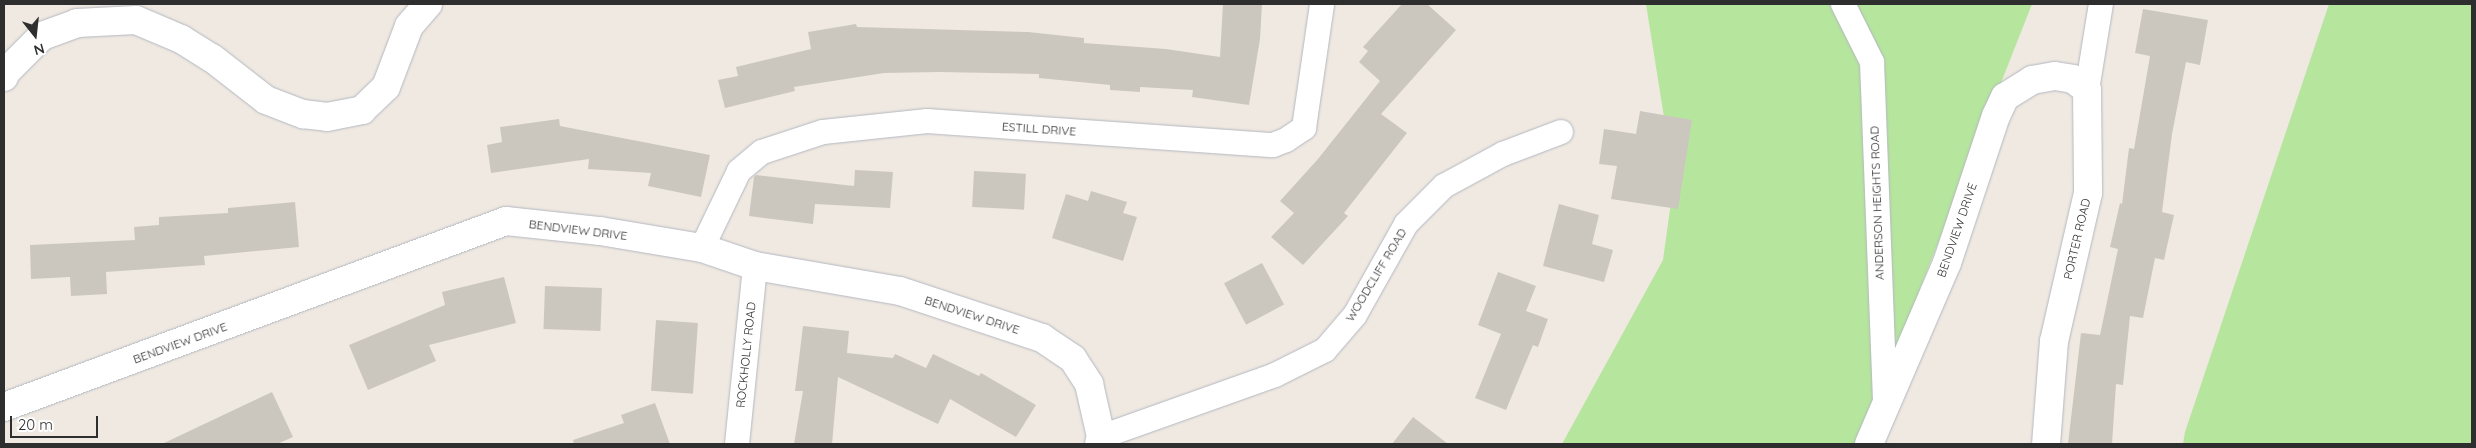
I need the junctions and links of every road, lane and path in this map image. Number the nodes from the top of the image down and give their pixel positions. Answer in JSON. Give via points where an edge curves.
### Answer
{"nodes":[{"id":1,"x":428,"y":4,"type":"edge"},
{"id":2,"x":1322,"y":4,"type":"edge"},
{"id":3,"x":1843,"y":4,"type":"edge"},
{"id":4,"x":2101,"y":4,"type":"edge"},
{"id":5,"x":4,"y":77,"type":"edge"},
{"id":6,"x":2087,"y":90,"type":"junction"},
{"id":7,"x":1561,"y":132,"type":"dead end"},
{"id":8,"x":702,"y":248,"type":"junction"},
{"id":9,"x":755,"y":266,"type":"junction"},
{"id":10,"x":4,"y":406,"type":"edge"},
{"id":11,"x":1885,"y":408,"type":"junction"},
{"id":12,"x":1100,"y":440,"type":"edge"},
{"id":13,"x":737,"y":444,"type":"edge"},
{"id":14,"x":1869,"y":444,"type":"edge"},
{"id":15,"x":2046,"y":444,"type":"edge"}],
"edges":[{"from":1,"to":5,"type":"street","via":[[408,26],[386,86],[362,110],[327,117],[302,114],[266,100],[181,38],[136,20],[77,23],[42,36]]},
{"from":2,"to":8,"type":"street","name":"ESTILL DRIVE","via":[[1304,128],[1286,140],[1273,145],[927,121],[824,132],[762,152],[739,171]]},
{"from":3,"to":11,"type":"street","name":"ANDERSON HEIGHTS ROAD","via":[[1872,62]]},
{"from":4,"to":6,"type":"street","name":"PORTER ROAD"},
{"from":6,"to":11,"type":"street","name":"BENDVIEW DRIVE","via":[[2072,79],[2055,76],[2032,80],[2005,97],[1947,263]]},
{"from":6,"to":15,"type":"street","name":"PORTER ROAD","via":[[2088,193],[2054,341]]},
{"from":7,"to":12,"type":"street","name":"WOODCLIFF ROAD","via":[[1503,154],[1444,186],[1406,224],[1355,315],[1325,350],[1276,375]]},
{"from":8,"to":9,"type":"street","name":"BENDVIEW DRIVE"},
{"from":8,"to":10,"type":"street","name":"BENDVIEW DRIVE","via":[[600,231],[506,221]]},
{"from":9,"to":12,"type":"street","name":"BENDVIEW DRIVE","via":[[900,291],[1042,338],[1073,359],[1089,384]]},
{"from":9,"to":13,"type":"street","name":"ROCKHOLLY ROAD"},
{"from":11,"to":14,"type":"street","name":"BENDVIEW DRIVE"}]}
